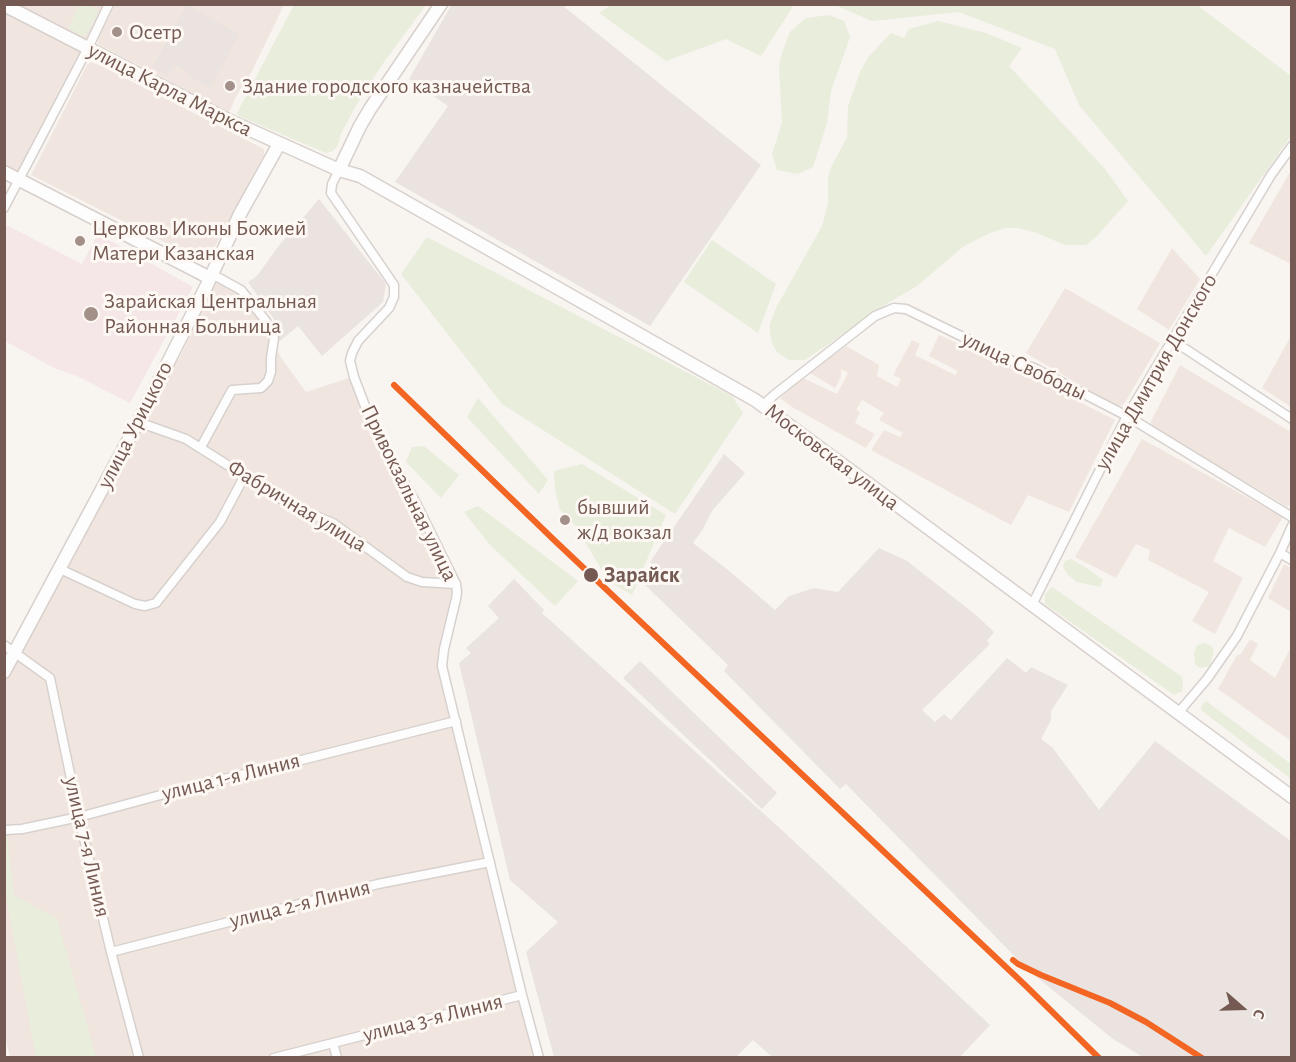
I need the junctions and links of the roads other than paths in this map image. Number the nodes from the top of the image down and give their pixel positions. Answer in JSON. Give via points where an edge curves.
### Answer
{"nodes":[{"id":1,"x":4,"y":4,"type":"edge"},
{"id":2,"x":110,"y":4,"type":"edge"},
{"id":3,"x":441,"y":4,"type":"edge"},
{"id":4,"x":88,"y":48,"type":"junction"},
{"id":5,"x":279,"y":144,"type":"junction"},
{"id":6,"x":1292,"y":146,"type":"edge"},
{"id":7,"x":339,"y":170,"type":"junction"},
{"id":8,"x":4,"y":172,"type":"edge"},
{"id":9,"x":19,"y":181,"type":"junction"},
{"id":10,"x":4,"y":208,"type":"edge"},
{"id":11,"x":211,"y":276,"type":"junction"},
{"id":12,"x":1172,"y":340,"type":"junction"},
{"id":13,"x":762,"y":406,"type":"junction"},
{"id":14,"x":1127,"y":416,"type":"junction"},
{"id":15,"x":1292,"y":419,"type":"edge"},
{"id":16,"x":138,"y":422,"type":"junction"},
{"id":17,"x":201,"y":447,"type":"junction"},
{"id":18,"x":245,"y":475,"type":"junction"},
{"id":19,"x":1292,"y":517,"type":"edge"},
{"id":20,"x":1292,"y":526,"type":"edge"},
{"id":21,"x":1280,"y":553,"type":"junction"},
{"id":22,"x":1292,"y":560,"type":"edge"},
{"id":23,"x":60,"y":569,"type":"junction"},
{"id":24,"x":456,"y":584,"type":"junction"},
{"id":25,"x":1032,"y":605,"type":"junction"},
{"id":26,"x":10,"y":649,"type":"edge"},
{"id":27,"x":4,"y":672,"type":"edge"},
{"id":28,"x":1178,"y":713,"type":"junction"},
{"id":29,"x":456,"y":721,"type":"junction"},
{"id":30,"x":1292,"y":797,"type":"edge"},
{"id":31,"x":79,"y":817,"type":"junction"},
{"id":32,"x":6,"y":830,"type":"dead end"},
{"id":33,"x":490,"y":862,"type":"junction"},
{"id":34,"x":111,"y":952,"type":"junction"},
{"id":35,"x":522,"y":995,"type":"junction"},
{"id":36,"x":333,"y":1043,"type":"junction"},
{"id":37,"x":139,"y":1058,"type":"edge"},
{"id":38,"x":274,"y":1058,"type":"edge"},
{"id":39,"x":337,"y":1058,"type":"edge"},
{"id":40,"x":539,"y":1058,"type":"edge"}],
"edges":[{"from":1,"to":4,"type":"main road","name":"улица Карла Маркса"},
{"from":2,"to":4,"type":"street"},
{"from":3,"to":7,"type":"main road","via":[[369,109]]},
{"from":4,"to":5,"type":"main road","name":"улица Карла Маркса"},
{"from":4,"to":9,"type":"street"},
{"from":5,"to":7,"type":"main road","name":"улица Карла Маркса"},
{"from":5,"to":11,"type":"main road","name":"улица Урицкого"},
{"from":6,"to":12,"type":"street","name":"улица Дмитрия Донского"},
{"from":7,"to":13,"type":"main road","name":"Московская улица","via":[[360,176]]},
{"from":7,"to":24,"type":"street","name":"Привокзальная улица","via":[[331,193],[394,285],[389,308],[352,353],[354,377],[373,427]]},
{"from":8,"to":9,"type":"main road"},
{"from":9,"to":10,"type":"street"},
{"from":9,"to":11,"type":"main road"},
{"from":11,"to":16,"type":"main road","name":"улица Урицкого"},
{"from":11,"to":17,"type":"street","via":[[242,290],[274,338],[268,381],[261,388],[232,390]]},
{"from":12,"to":14,"type":"street","name":"улица Дмитрия Донского"},
{"from":12,"to":15,"type":"street"},
{"from":13,"to":14,"type":"street","name":"улица Свободы","via":[[875,316],[894,308],[906,309],[1032,367]]},
{"from":13,"to":25,"type":"main road","name":"Московская улица"},
{"from":14,"to":19,"type":"street","name":"улица Свободы"},
{"from":14,"to":25,"type":"street","name":"улица Дмитрия Донского"},
{"from":16,"to":17,"type":"street","name":"Фабричная улица"},
{"from":16,"to":23,"type":"main road","name":"улица Урицкого"},
{"from":17,"to":18,"type":"street","name":"Фабричная улица"},
{"from":18,"to":23,"type":"street","via":[[220,522],[156,603],[135,604]]},
{"from":18,"to":24,"type":"street","name":"Фабричная улица","via":[[302,512],[333,524],[407,577]]},
{"from":20,"to":21,"type":"street"},
{"from":21,"to":22,"type":"street"},
{"from":21,"to":28,"type":"street","via":[[1237,636]]},
{"from":23,"to":26,"type":"main road","name":"улица Урицкого"},
{"from":24,"to":29,"type":"street","name":"Привокзальная улица","via":[[458,592],[442,657]]},
{"from":25,"to":28,"type":"main road","name":"Московская улица"},
{"from":26,"to":27,"type":"main road","name":"улица Урицкого"},
{"from":26,"to":31,"type":"street","name":"улица 7-я Линия","via":[[50,678]]},
{"from":28,"to":30,"type":"main road","name":"Московская улица"},
{"from":29,"to":31,"type":"street","name":"улица 1-я Линия"},
{"from":29,"to":33,"type":"street","name":"Привокзальная улица"},
{"from":31,"to":32,"type":"street","name":"улица 1-я Линия"},
{"from":31,"to":34,"type":"street","name":"улица 7-я Линия"},
{"from":33,"to":34,"type":"street","name":"улица 2-я Линия","via":[[378,884]]},
{"from":33,"to":35,"type":"street","name":"Привокзальная улица"},
{"from":34,"to":37,"type":"street","name":"улица 7-я Линия"},
{"from":35,"to":36,"type":"street","name":"улица 3-я Линия"},
{"from":35,"to":40,"type":"street","name":"Привокзальная улица"},
{"from":36,"to":38,"type":"street","name":"улица 3-я Линия"},
{"from":36,"to":39,"type":"street"}]}
